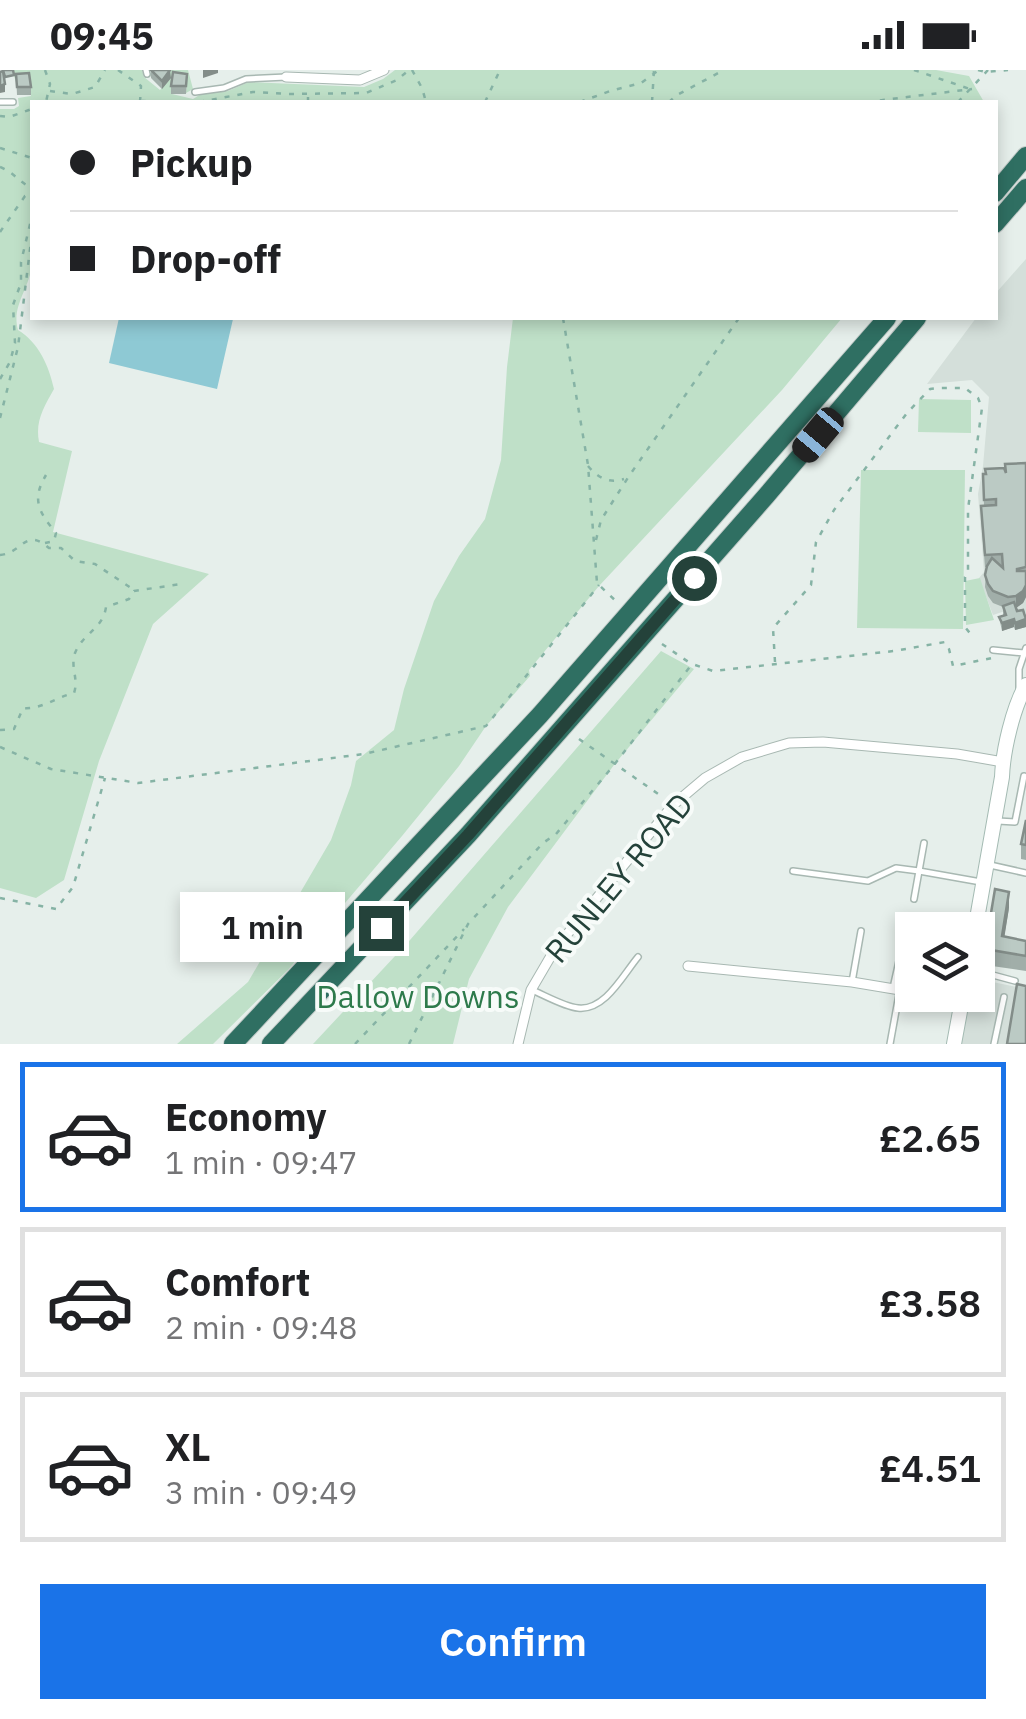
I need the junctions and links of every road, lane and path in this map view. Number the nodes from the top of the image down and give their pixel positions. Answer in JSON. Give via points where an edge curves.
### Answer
{"nodes":[{"id":1,"x":45,"y":70,"type":"edge"},
{"id":2,"x":105,"y":70,"type":"edge"},
{"id":3,"x":118,"y":70,"type":"edge"},
{"id":4,"x":384,"y":70,"type":"edge"},
{"id":5,"x":410,"y":70,"type":"edge"},
{"id":6,"x":500,"y":70,"type":"edge"},
{"id":7,"x":657,"y":70,"type":"edge"},
{"id":8,"x":724,"y":70,"type":"edge"},
{"id":9,"x":914,"y":70,"type":"edge"},
{"id":10,"x":978,"y":70,"type":"edge"},
{"id":11,"x":1008,"y":70,"type":"edge"},
{"id":12,"x":987,"y":71,"type":"edge"},
{"id":13,"x":308,"y":73,"type":"edge"},
{"id":14,"x":286,"y":77,"type":"joint"},
{"id":15,"x":652,"y":77,"type":"junction"},
{"id":16,"x":972,"y":89,"type":"junction"},
{"id":17,"x":50,"y":90,"type":"junction"},
{"id":18,"x":194,"y":92,"type":"dead end"},
{"id":19,"x":308,"y":93,"type":"junction"},
{"id":20,"x":47,"y":100,"type":"edge"},
{"id":21,"x":141,"y":100,"type":"edge"},
{"id":22,"x":211,"y":100,"type":"edge"},
{"id":23,"x":308,"y":100,"type":"edge"},
{"id":24,"x":425,"y":100,"type":"edge"},
{"id":25,"x":487,"y":100,"type":"edge"},
{"id":26,"x":585,"y":100,"type":"edge"},
{"id":27,"x":652,"y":100,"type":"edge"},
{"id":28,"x":671,"y":100,"type":"edge"},
{"id":29,"x":883,"y":100,"type":"edge"},
{"id":30,"x":960,"y":100,"type":"edge"},
{"id":31,"x":0,"y":102,"type":"edge"},
{"id":32,"x":13,"y":102,"type":"dead end"},
{"id":33,"x":30,"y":110,"type":"edge"},
{"id":34,"x":0,"y":116,"type":"edge"},
{"id":35,"x":0,"y":148,"type":"edge"},
{"id":36,"x":1026,"y":156,"type":"edge"},
{"id":37,"x":30,"y":157,"type":"edge"},
{"id":38,"x":0,"y":167,"type":"edge"},
{"id":39,"x":1026,"y":188,"type":"edge"},
{"id":40,"x":30,"y":189,"type":"edge"},
{"id":41,"x":998,"y":189,"type":"edge"},
{"id":42,"x":30,"y":193,"type":"edge"},
{"id":43,"x":998,"y":221,"type":"edge"},
{"id":44,"x":30,"y":224,"type":"edge"},
{"id":45,"x":0,"y":232,"type":"edge"},
{"id":46,"x":30,"y":249,"type":"edge"},
{"id":47,"x":563,"y":320,"type":"edge"},
{"id":48,"x":738,"y":320,"type":"edge"},
{"id":49,"x":885,"y":320,"type":"edge"},
{"id":50,"x":915,"y":320,"type":"edge"},
{"id":51,"x":0,"y":379,"type":"edge"},
{"id":52,"x":0,"y":418,"type":"edge"},
{"id":53,"x":588,"y":465,"type":"junction"},
{"id":54,"x":46,"y":475,"type":"dead end"},
{"id":55,"x":629,"y":476,"type":"junction"},
{"id":56,"x":596,"y":541,"type":"junction"},
{"id":57,"x":44,"y":544,"type":"junction"},
{"id":58,"x":0,"y":554,"type":"edge"},
{"id":59,"x":181,"y":584,"type":"dead end"},
{"id":60,"x":599,"y":585,"type":"junction"},
{"id":61,"x":135,"y":591,"type":"junction"},
{"id":62,"x":620,"y":605,"type":"dead end"},
{"id":63,"x":973,"y":637,"type":"dead end"},
{"id":64,"x":662,"y":644,"type":"dead end"},
{"id":65,"x":993,"y":650,"type":"dead end"},
{"id":66,"x":1025,"y":650,"type":"edge"},
{"id":67,"x":997,"y":657,"type":"dead end"},
{"id":68,"x":1023,"y":662,"type":"edge"},
{"id":69,"x":692,"y":664,"type":"junction"},
{"id":70,"x":775,"y":664,"type":"junction"},
{"id":71,"x":1023,"y":691,"type":"edge"},
{"id":72,"x":0,"y":730,"type":"edge"},
{"id":73,"x":579,"y":739,"type":"dead end"},
{"id":74,"x":0,"y":747,"type":"edge"},
{"id":75,"x":1002,"y":762,"type":"junction"},
{"id":76,"x":614,"y":765,"type":"junction"},
{"id":77,"x":1024,"y":776,"type":"edge"},
{"id":78,"x":105,"y":778,"type":"junction"},
{"id":79,"x":999,"y":798,"type":"junction"},
{"id":80,"x":1019,"y":802,"type":"junction"},
{"id":81,"x":674,"y":804,"type":"junction"},
{"id":82,"x":995,"y":820,"type":"junction"},
{"id":83,"x":924,"y":844,"type":"dead end"},
{"id":84,"x":987,"y":864,"type":"junction"},
{"id":85,"x":793,"y":871,"type":"dead end"},
{"id":86,"x":919,"y":871,"type":"junction"},
{"id":87,"x":1026,"y":873,"type":"edge"},
{"id":88,"x":984,"y":882,"type":"junction"},
{"id":89,"x":0,"y":898,"type":"edge"},
{"id":90,"x":914,"y":899,"type":"dead end"},
{"id":91,"x":978,"y":912,"type":"edge"},
{"id":92,"x":468,"y":924,"type":"junction"},
{"id":93,"x":861,"y":931,"type":"dead end"},
{"id":94,"x":638,"y":957,"type":"dead end"},
{"id":95,"x":688,"y":966,"type":"dead end"},
{"id":96,"x":995,"y":976,"type":"edge"},
{"id":97,"x":1015,"y":981,"type":"edge"},
{"id":98,"x":852,"y":982,"type":"junction"},
{"id":99,"x":895,"y":989,"type":"edge"},
{"id":100,"x":531,"y":990,"type":"junction"},
{"id":101,"x":1004,"y":996,"type":"dead end"},
{"id":102,"x":895,"y":998,"type":"edge"},
{"id":103,"x":960,"y":1012,"type":"edge"},
{"id":104,"x":232,"y":1044,"type":"edge"},
{"id":105,"x":271,"y":1044,"type":"edge"},
{"id":106,"x":355,"y":1044,"type":"edge"},
{"id":107,"x":409,"y":1044,"type":"edge"},
{"id":108,"x":518,"y":1044,"type":"edge"},
{"id":109,"x":890,"y":1044,"type":"edge"},
{"id":110,"x":954,"y":1044,"type":"edge"},
{"id":111,"x":994,"y":1044,"type":"edge"}],
"edges":[{"from":1,"to":17,"type":"path"},
{"from":2,"to":17,"type":"path","via":[[95,87]]},
{"from":3,"to":21,"type":"path","via":[[141,86]]},
{"from":4,"to":13,"type":"street","via":[[360,80]]},
{"from":5,"to":19,"type":"path","via":[[366,94]]},
{"from":5,"to":24,"type":"path"},
{"from":6,"to":25,"type":"path"},
{"from":7,"to":15,"type":"path"},
{"from":8,"to":28,"type":"path"},
{"from":9,"to":16,"type":"path"},
{"from":10,"to":12,"type":"path"},
{"from":11,"to":12,"type":"path"},
{"from":12,"to":16,"type":"path"},
{"from":13,"to":14,"type":"street"},
{"from":14,"to":18,"type":"lane"},
{"from":15,"to":26,"type":"path"},
{"from":15,"to":27,"type":"path"},
{"from":16,"to":29,"type":"path"},
{"from":16,"to":30,"type":"path"},
{"from":17,"to":20,"type":"path"},
{"from":19,"to":22,"type":"path"},
{"from":19,"to":23,"type":"path"},
{"from":31,"to":32,"type":"lane"},
{"from":33,"to":34,"type":"path"},
{"from":35,"to":37,"type":"path"},
{"from":36,"to":41,"type":"highway"},
{"from":38,"to":40,"type":"path"},
{"from":39,"to":43,"type":"highway"},
{"from":42,"to":45,"type":"path"},
{"from":44,"to":51,"type":"path","via":[[13,305],[15,342]]},
{"from":46,"to":52,"type":"path","via":[[18,346]]},
{"from":47,"to":53,"type":"path"},
{"from":48,"to":55,"type":"path"},
{"from":49,"to":104,"type":"highway","via":[[540,715]]},
{"from":50,"to":105,"type":"highway","via":[[468,835]]},
{"from":53,"to":55,"type":"path","via":[[608,482]]},
{"from":53,"to":56,"type":"path"},
{"from":54,"to":57,"type":"path","via":[[37,490],[40,511],[56,533]]},
{"from":55,"to":56,"type":"path","via":[[601,520]]},
{"from":56,"to":60,"type":"path"},
{"from":57,"to":58,"type":"path","via":[[32,539]]},
{"from":57,"to":61,"type":"path","via":[[61,548],[75,562],[95,564]]},
{"from":59,"to":61,"type":"path"},
{"from":60,"to":62,"type":"path"},
{"from":60,"to":78,"type":"path","via":[[486,726],[364,754],[138,783]]},
{"from":61,"to":72,"type":"path","via":[[106,607],[103,622],[79,645],[74,693],[23,708],[14,729]]},
{"from":63,"to":70,"type":"path","via":[[965,627],[965,577],[982,408],[965,388],[938,388],[907,413],[834,510],[816,542],[811,585],[773,628]]},
{"from":64,"to":69,"type":"path"},
{"from":65,"to":66,"type":"lane"},
{"from":66,"to":68,"type":"lane"},
{"from":67,"to":70,"type":"path","via":[[953,666],[945,642]]},
{"from":68,"to":71,"type":"lane"},
{"from":69,"to":70,"type":"path","via":[[714,671]]},
{"from":69,"to":76,"type":"path"},
{"from":71,"to":75,"type":"street"},
{"from":73,"to":76,"type":"path"},
{"from":74,"to":78,"type":"path","via":[[50,769]]},
{"from":75,"to":79,"type":"street"},
{"from":75,"to":81,"type":"street","name":"RUNLEY ROAD","via":[[788,742],[742,757]]},
{"from":76,"to":81,"type":"path"},
{"from":76,"to":92,"type":"path"},
{"from":77,"to":80,"type":"lane"},
{"from":78,"to":89,"type":"path","via":[[73,886],[56,908]]},
{"from":79,"to":80,"type":"lane"},
{"from":79,"to":82,"type":"street"},
{"from":80,"to":82,"type":"lane","via":[[1015,822]]},
{"from":81,"to":100,"type":"street","name":"RUNLEY ROAD","via":[[555,949]]},
{"from":82,"to":84,"type":"street"},
{"from":83,"to":86,"type":"lane"},
{"from":84,"to":87,"type":"lane"},
{"from":84,"to":88,"type":"street"},
{"from":85,"to":86,"type":"lane","via":[[868,881],[896,868]]},
{"from":86,"to":88,"type":"lane"},
{"from":86,"to":90,"type":"lane"},
{"from":88,"to":91,"type":"street"},
{"from":92,"to":106,"type":"path"},
{"from":92,"to":107,"type":"path"},
{"from":93,"to":98,"type":"lane"},
{"from":94,"to":100,"type":"lane","via":[[591,1006],[578,1008]]},
{"from":95,"to":98,"type":"street"},
{"from":96,"to":97,"type":"lane"},
{"from":98,"to":99,"type":"street"},
{"from":100,"to":108,"type":"street","name":"RUNLEY ROAD"},
{"from":101,"to":111,"type":"lane"},
{"from":102,"to":109,"type":"lane"},
{"from":103,"to":110,"type":"street"}]}
